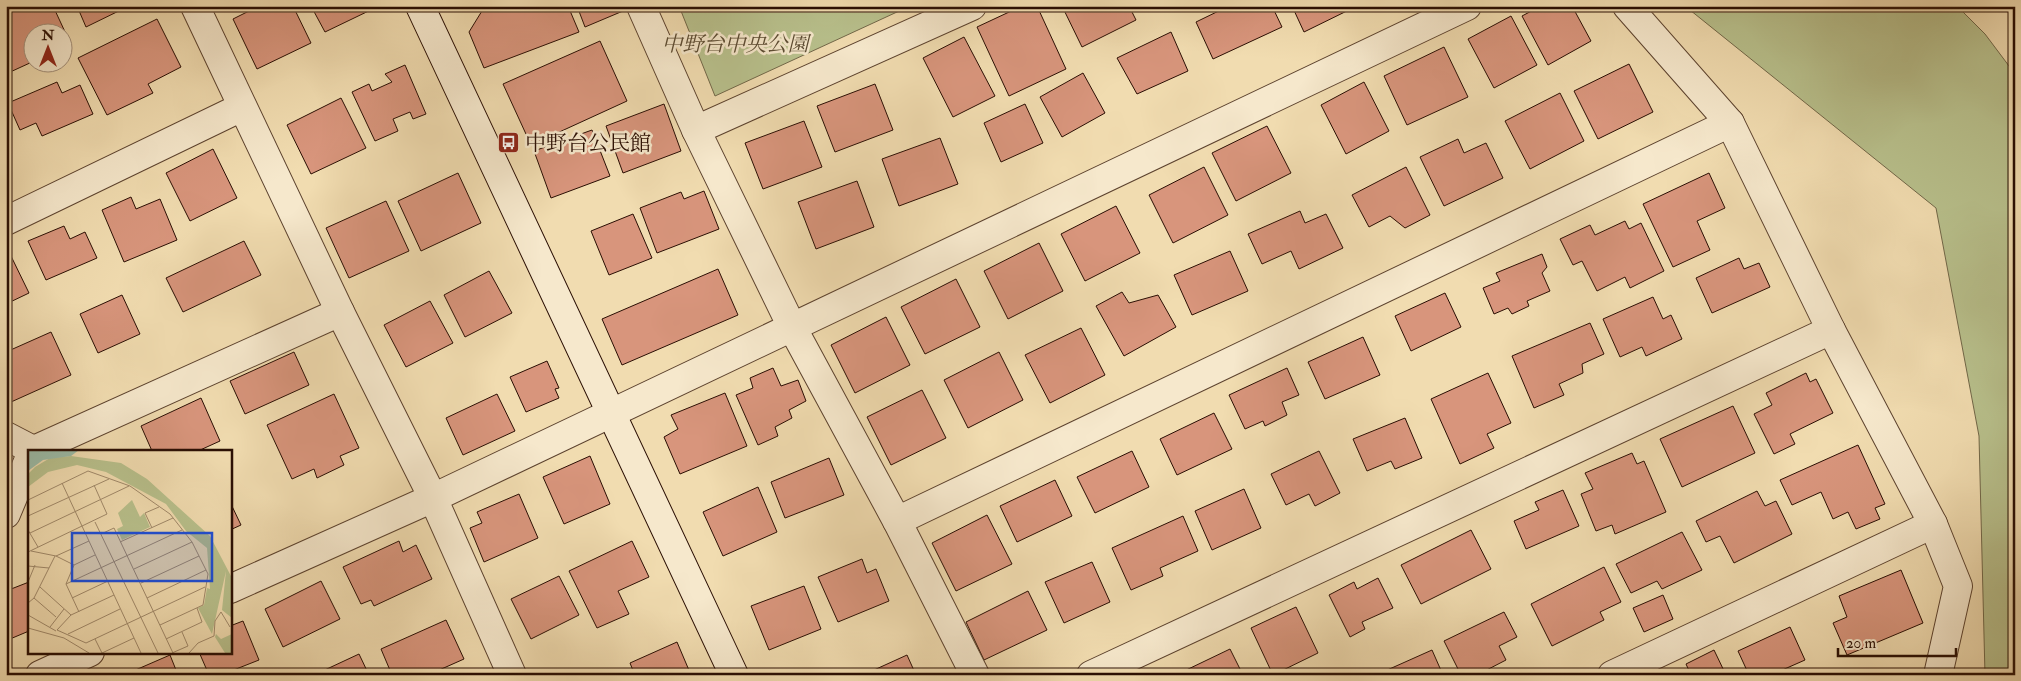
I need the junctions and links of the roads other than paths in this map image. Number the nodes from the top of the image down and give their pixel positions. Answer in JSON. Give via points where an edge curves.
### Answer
{"nodes":[{"id":1,"x":195,"y":6,"type":"edge"},
{"id":2,"x":642,"y":6,"type":"edge"},
{"id":3,"x":972,"y":6,"type":"edge"},
{"id":4,"x":1466,"y":6,"type":"edge"},
{"id":5,"x":1627,"y":6,"type":"edge"},
{"id":6,"x":423,"y":7,"type":"edge"},
{"id":7,"x":242,"y":107,"type":"junction"},
{"id":8,"x":1730,"y":123,"type":"junction"},
{"id":9,"x":696,"y":130,"type":"junction"},
{"id":10,"x":6,"y":221,"type":"edge"},
{"id":11,"x":340,"y":312,"type":"junction"},
{"id":12,"x":792,"y":327,"type":"junction"},
{"id":13,"x":1831,"y":330,"type":"junction"},
{"id":14,"x":610,"y":414,"type":"junction"},
{"id":15,"x":6,"y":436,"type":"edge"},
{"id":16,"x":38,"y":450,"type":"edge"},
{"id":17,"x":28,"y":451,"type":"edge"},
{"id":18,"x":28,"y":460,"type":"edge"},
{"id":19,"x":433,"y":498,"type":"junction"},
{"id":20,"x":6,"y":514,"type":"edge"},
{"id":21,"x":897,"y":521,"type":"junction"},
{"id":22,"x":1932,"y":524,"type":"junction"},
{"id":23,"x":231,"y":589,"type":"edge"},
{"id":24,"x":86,"y":654,"type":"edge"},
{"id":25,"x":40,"y":675,"type":"edge"},
{"id":26,"x":512,"y":675,"type":"edge"},
{"id":27,"x":734,"y":675,"type":"edge"},
{"id":28,"x":975,"y":675,"type":"edge"},
{"id":29,"x":1091,"y":675,"type":"edge"},
{"id":30,"x":1612,"y":675,"type":"edge"},
{"id":31,"x":1938,"y":675,"type":"edge"}],
"edges":[{"from":1,"to":7,"type":"street"},
{"from":2,"to":9,"type":"street"},
{"from":3,"to":9,"type":"street"},
{"from":4,"to":12,"type":"street"},
{"from":5,"to":8,"type":"street"},
{"from":6,"to":14,"type":"street"},
{"from":7,"to":10,"type":"street"},
{"from":7,"to":11,"type":"street"},
{"from":8,"to":13,"type":"street"},
{"from":8,"to":21,"type":"street"},
{"from":9,"to":12,"type":"street"},
{"from":11,"to":16,"type":"street"},
{"from":11,"to":19,"type":"street"},
{"from":12,"to":14,"type":"street"},
{"from":12,"to":21,"type":"street"},
{"from":13,"to":22,"type":"street"},
{"from":13,"to":29,"type":"street"},
{"from":14,"to":19,"type":"street"},
{"from":14,"to":27,"type":"street"},
{"from":15,"to":17,"type":"street"},
{"from":18,"to":20,"type":"street"},
{"from":19,"to":23,"type":"street"},
{"from":19,"to":26,"type":"street"},
{"from":21,"to":28,"type":"street"},
{"from":22,"to":30,"type":"street"},
{"from":22,"to":31,"type":"street","via":[[1958,586]]},
{"from":24,"to":25,"type":"street"}]}
